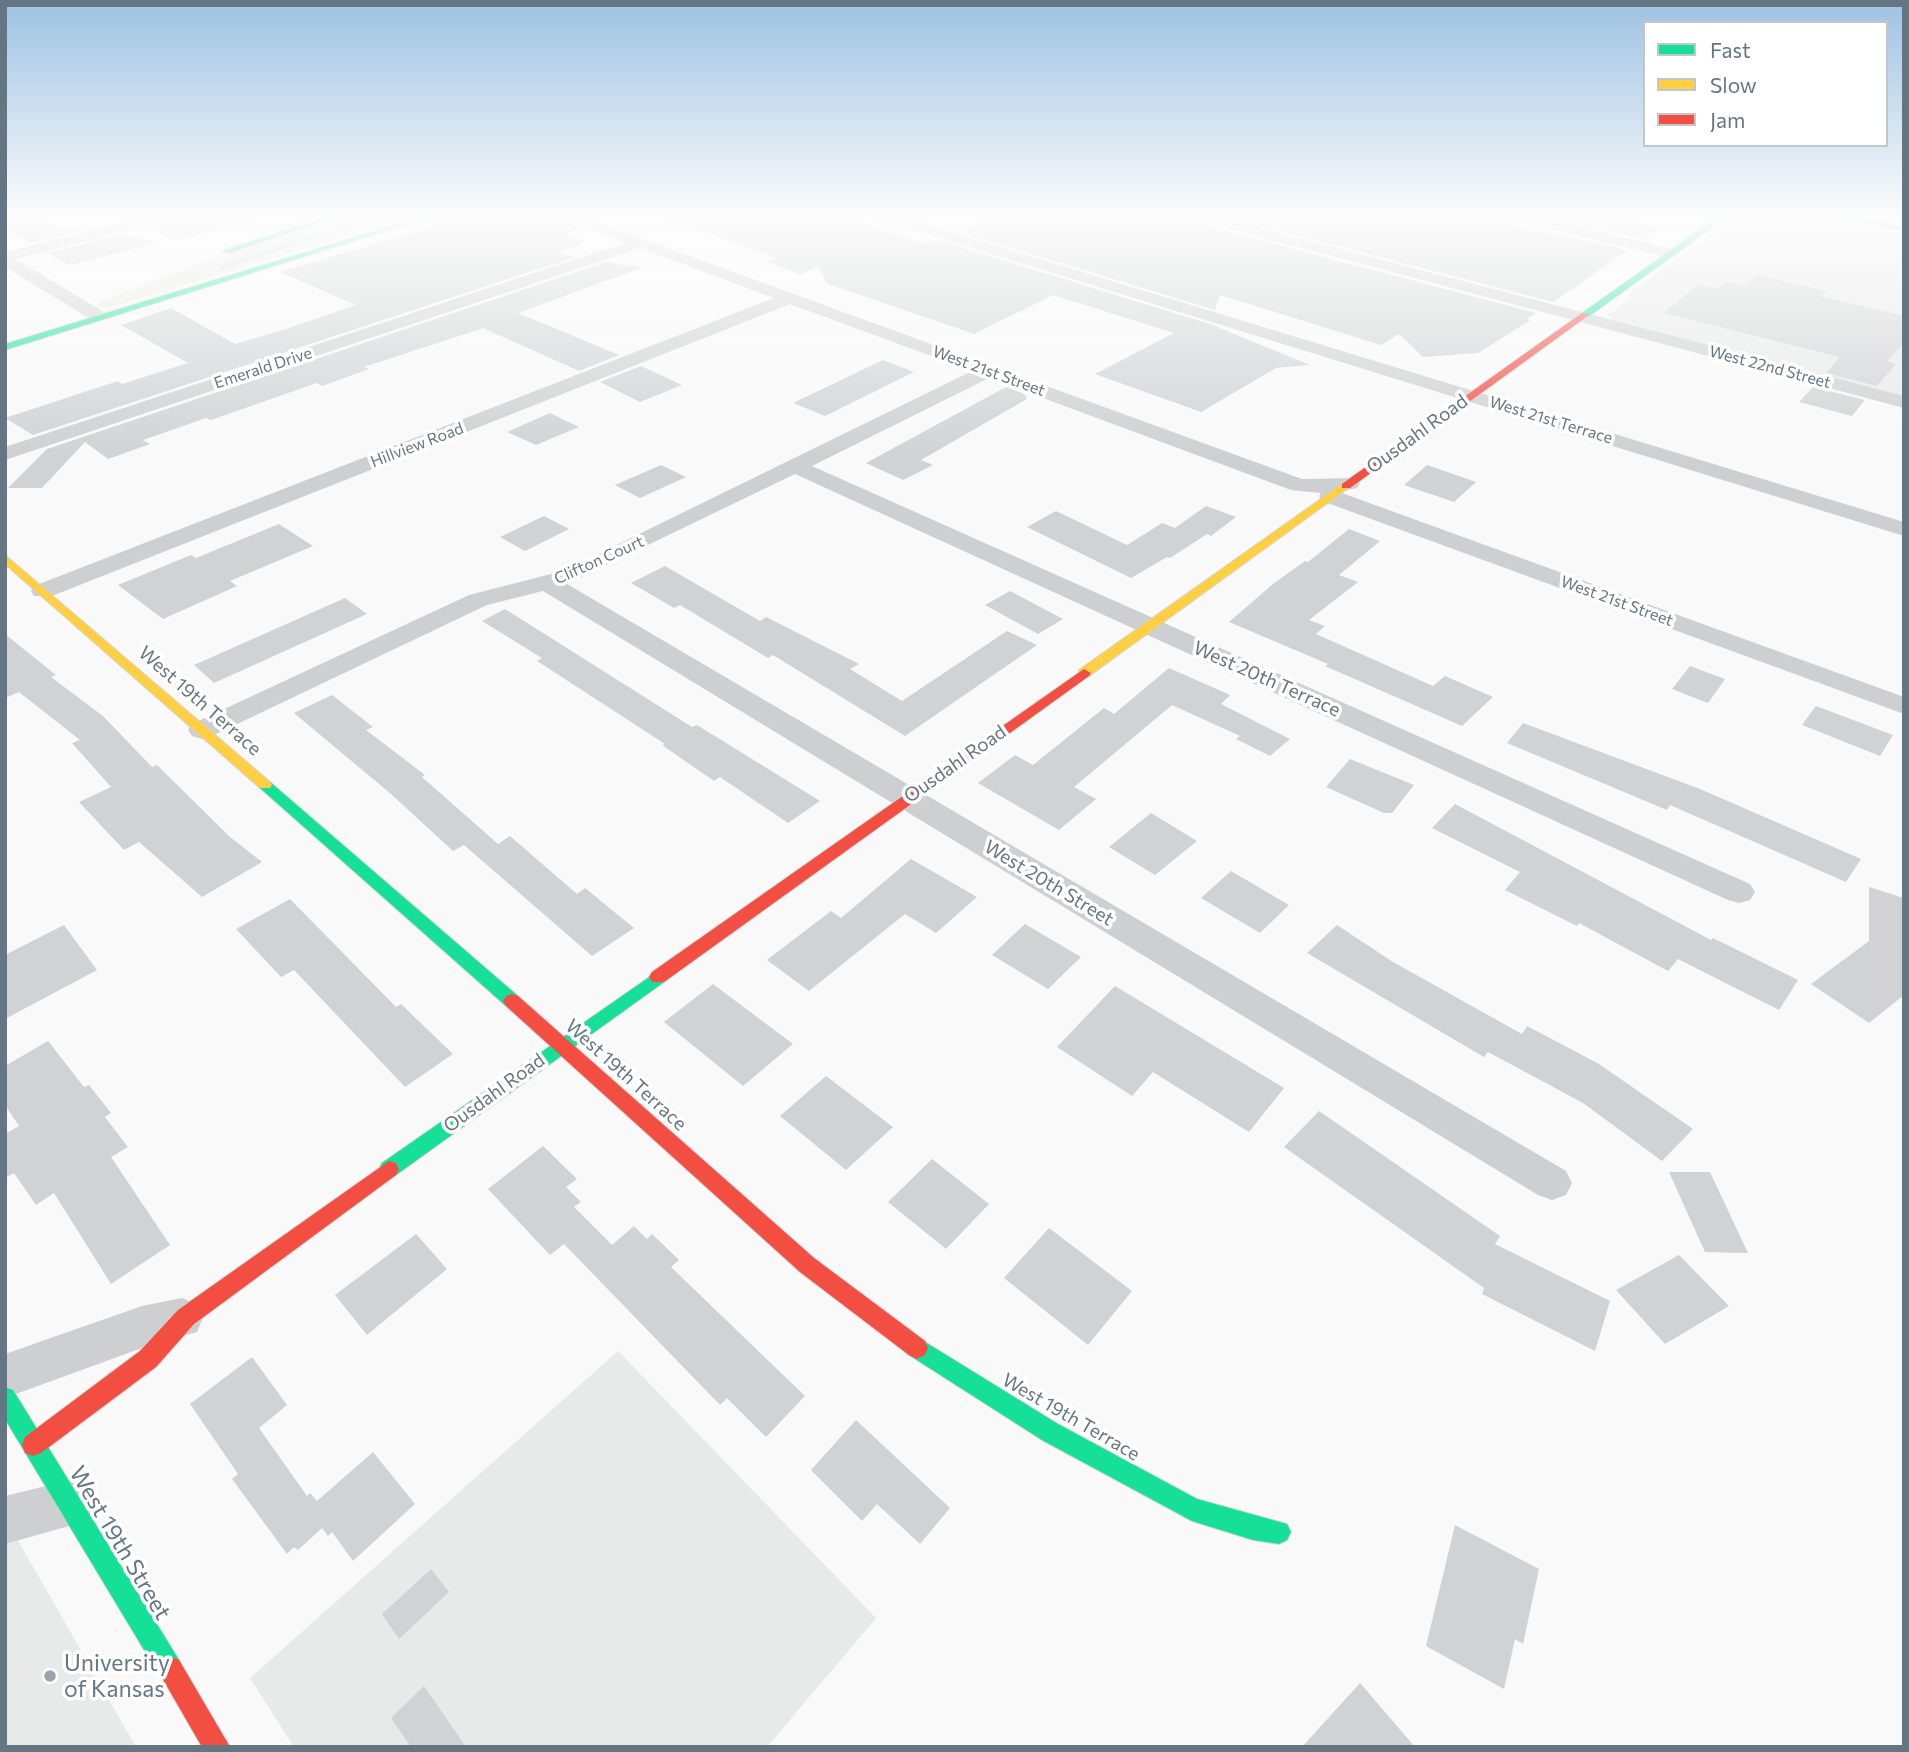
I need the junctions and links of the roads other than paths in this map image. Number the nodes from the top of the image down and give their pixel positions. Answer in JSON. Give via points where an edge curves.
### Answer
{"nodes":[{"id":1,"x":65,"y":296,"type":"edge"},
{"id":2,"x":105,"y":296,"type":"dead end"},
{"id":3,"x":165,"y":296,"type":"edge"},
{"id":4,"x":481,"y":296,"type":"edge"},
{"id":5,"x":784,"y":296,"type":"edge"},
{"id":6,"x":1144,"y":296,"type":"edge"},
{"id":7,"x":1501,"y":296,"type":"edge"},
{"id":8,"x":1612,"y":296,"type":"edge"},
{"id":9,"x":790,"y":298,"type":"junction"},
{"id":10,"x":81,"y":306,"type":"junction"},
{"id":11,"x":98,"y":316,"type":"junction"},
{"id":12,"x":1582,"y":317,"type":"junction"},
{"id":13,"x":5,"y":334,"type":"edge"},
{"id":14,"x":5,"y":347,"type":"edge"},
{"id":15,"x":988,"y":371,"type":"junction"},
{"id":16,"x":1471,"y":396,"type":"junction"},
{"id":17,"x":1904,"y":402,"type":"edge"},
{"id":18,"x":5,"y":454,"type":"edge"},
{"id":19,"x":795,"y":466,"type":"junction"},
{"id":20,"x":1299,"y":485,"type":"junction"},
{"id":21,"x":1331,"y":496,"type":"junction"},
{"id":22,"x":1904,"y":529,"type":"edge"},
{"id":23,"x":5,"y":558,"type":"edge"},
{"id":24,"x":546,"y":583,"type":"junction"},
{"id":25,"x":43,"y":591,"type":"junction"},
{"id":26,"x":1149,"y":625,"type":"junction"},
{"id":27,"x":1904,"y":706,"type":"edge"},
{"id":28,"x":202,"y":730,"type":"junction"},
{"id":29,"x":907,"y":798,"type":"junction"},
{"id":30,"x":1740,"y":892,"type":"dead end"},
{"id":31,"x":561,"y":1045,"type":"junction"},
{"id":32,"x":1552,"y":1183,"type":"dead end"},
{"id":33,"x":186,"y":1317,"type":"junction"},
{"id":34,"x":7,"y":1398,"type":"edge"},
{"id":35,"x":33,"y":1444,"type":"junction"},
{"id":36,"x":70,"y":1504,"type":"junction"},
{"id":37,"x":5,"y":1520,"type":"edge"},
{"id":38,"x":1279,"y":1532,"type":"dead end"},
{"id":39,"x":217,"y":1747,"type":"edge"}],
"edges":[{"from":1,"to":10,"type":"street"},
{"from":2,"to":10,"type":"street"},
{"from":3,"to":11,"type":"street"},
{"from":4,"to":18,"type":"street","name":"Emerald Drive"},
{"from":5,"to":9,"type":"street","name":"West 21st Street"},
{"from":6,"to":16,"type":"street","name":"West 21st Terrace"},
{"from":7,"to":12,"type":"street","name":"West 22nd Street"},
{"from":8,"to":12,"type":"street","name":"Ousdahl Road"},
{"from":9,"to":15,"type":"street","name":"West 21st Street"},
{"from":9,"to":25,"type":"street","name":"Hillview Road"},
{"from":10,"to":11,"type":"street"},
{"from":10,"to":13,"type":"street"},
{"from":11,"to":14,"type":"street"},
{"from":12,"to":16,"type":"street","name":"Ousdahl Road"},
{"from":12,"to":17,"type":"street","name":"West 22nd Street"},
{"from":15,"to":19,"type":"street","name":"Clifton Court"},
{"from":15,"to":20,"type":"street","name":"West 21st Street"},
{"from":16,"to":21,"type":"street","name":"Ousdahl Road"},
{"from":16,"to":22,"type":"street","name":"West 21st Terrace"},
{"from":19,"to":24,"type":"street","name":"Clifton Court","via":[[596,564]]},
{"from":19,"to":26,"type":"street","name":"West 20th Terrace"},
{"from":20,"to":21,"type":"street"},
{"from":20,"to":21,"type":"street","name":"West 21st Street","via":[[1330,486]]},
{"from":21,"to":26,"type":"street","name":"Ousdahl Road"},
{"from":21,"to":27,"type":"street","name":"West 21st Street"},
{"from":23,"to":25,"type":"street","name":"West 19th Terrace"},
{"from":24,"to":28,"type":"street","name":"Clifton Court","via":[[478,600]]},
{"from":24,"to":29,"type":"street","name":"West 20th Street"},
{"from":25,"to":28,"type":"street","name":"West 19th Terrace"},
{"from":26,"to":29,"type":"street","name":"Ousdahl Road"},
{"from":26,"to":30,"type":"street","name":"West 20th Terrace"},
{"from":28,"to":31,"type":"street","name":"West 19th Terrace"},
{"from":29,"to":31,"type":"street","name":"Ousdahl Road"},
{"from":29,"to":32,"type":"street","name":"West 20th Street"},
{"from":31,"to":33,"type":"street","name":"Ousdahl Road"},
{"from":31,"to":38,"type":"street","name":"West 19th Terrace","via":[[807,1265],[955,1374],[1192,1509]]},
{"from":33,"to":34,"type":"street","name":"Ousdahl Road","via":[[142,1327]]},
{"from":33,"to":35,"type":"street","name":"Ousdahl Road","via":[[148,1359]]},
{"from":34,"to":35,"type":"street","name":"West 19th Street"},
{"from":35,"to":36,"type":"street","name":"West 19th Street"},
{"from":36,"to":37,"type":"street"},
{"from":36,"to":39,"type":"street","name":"West 19th Street"}]}
